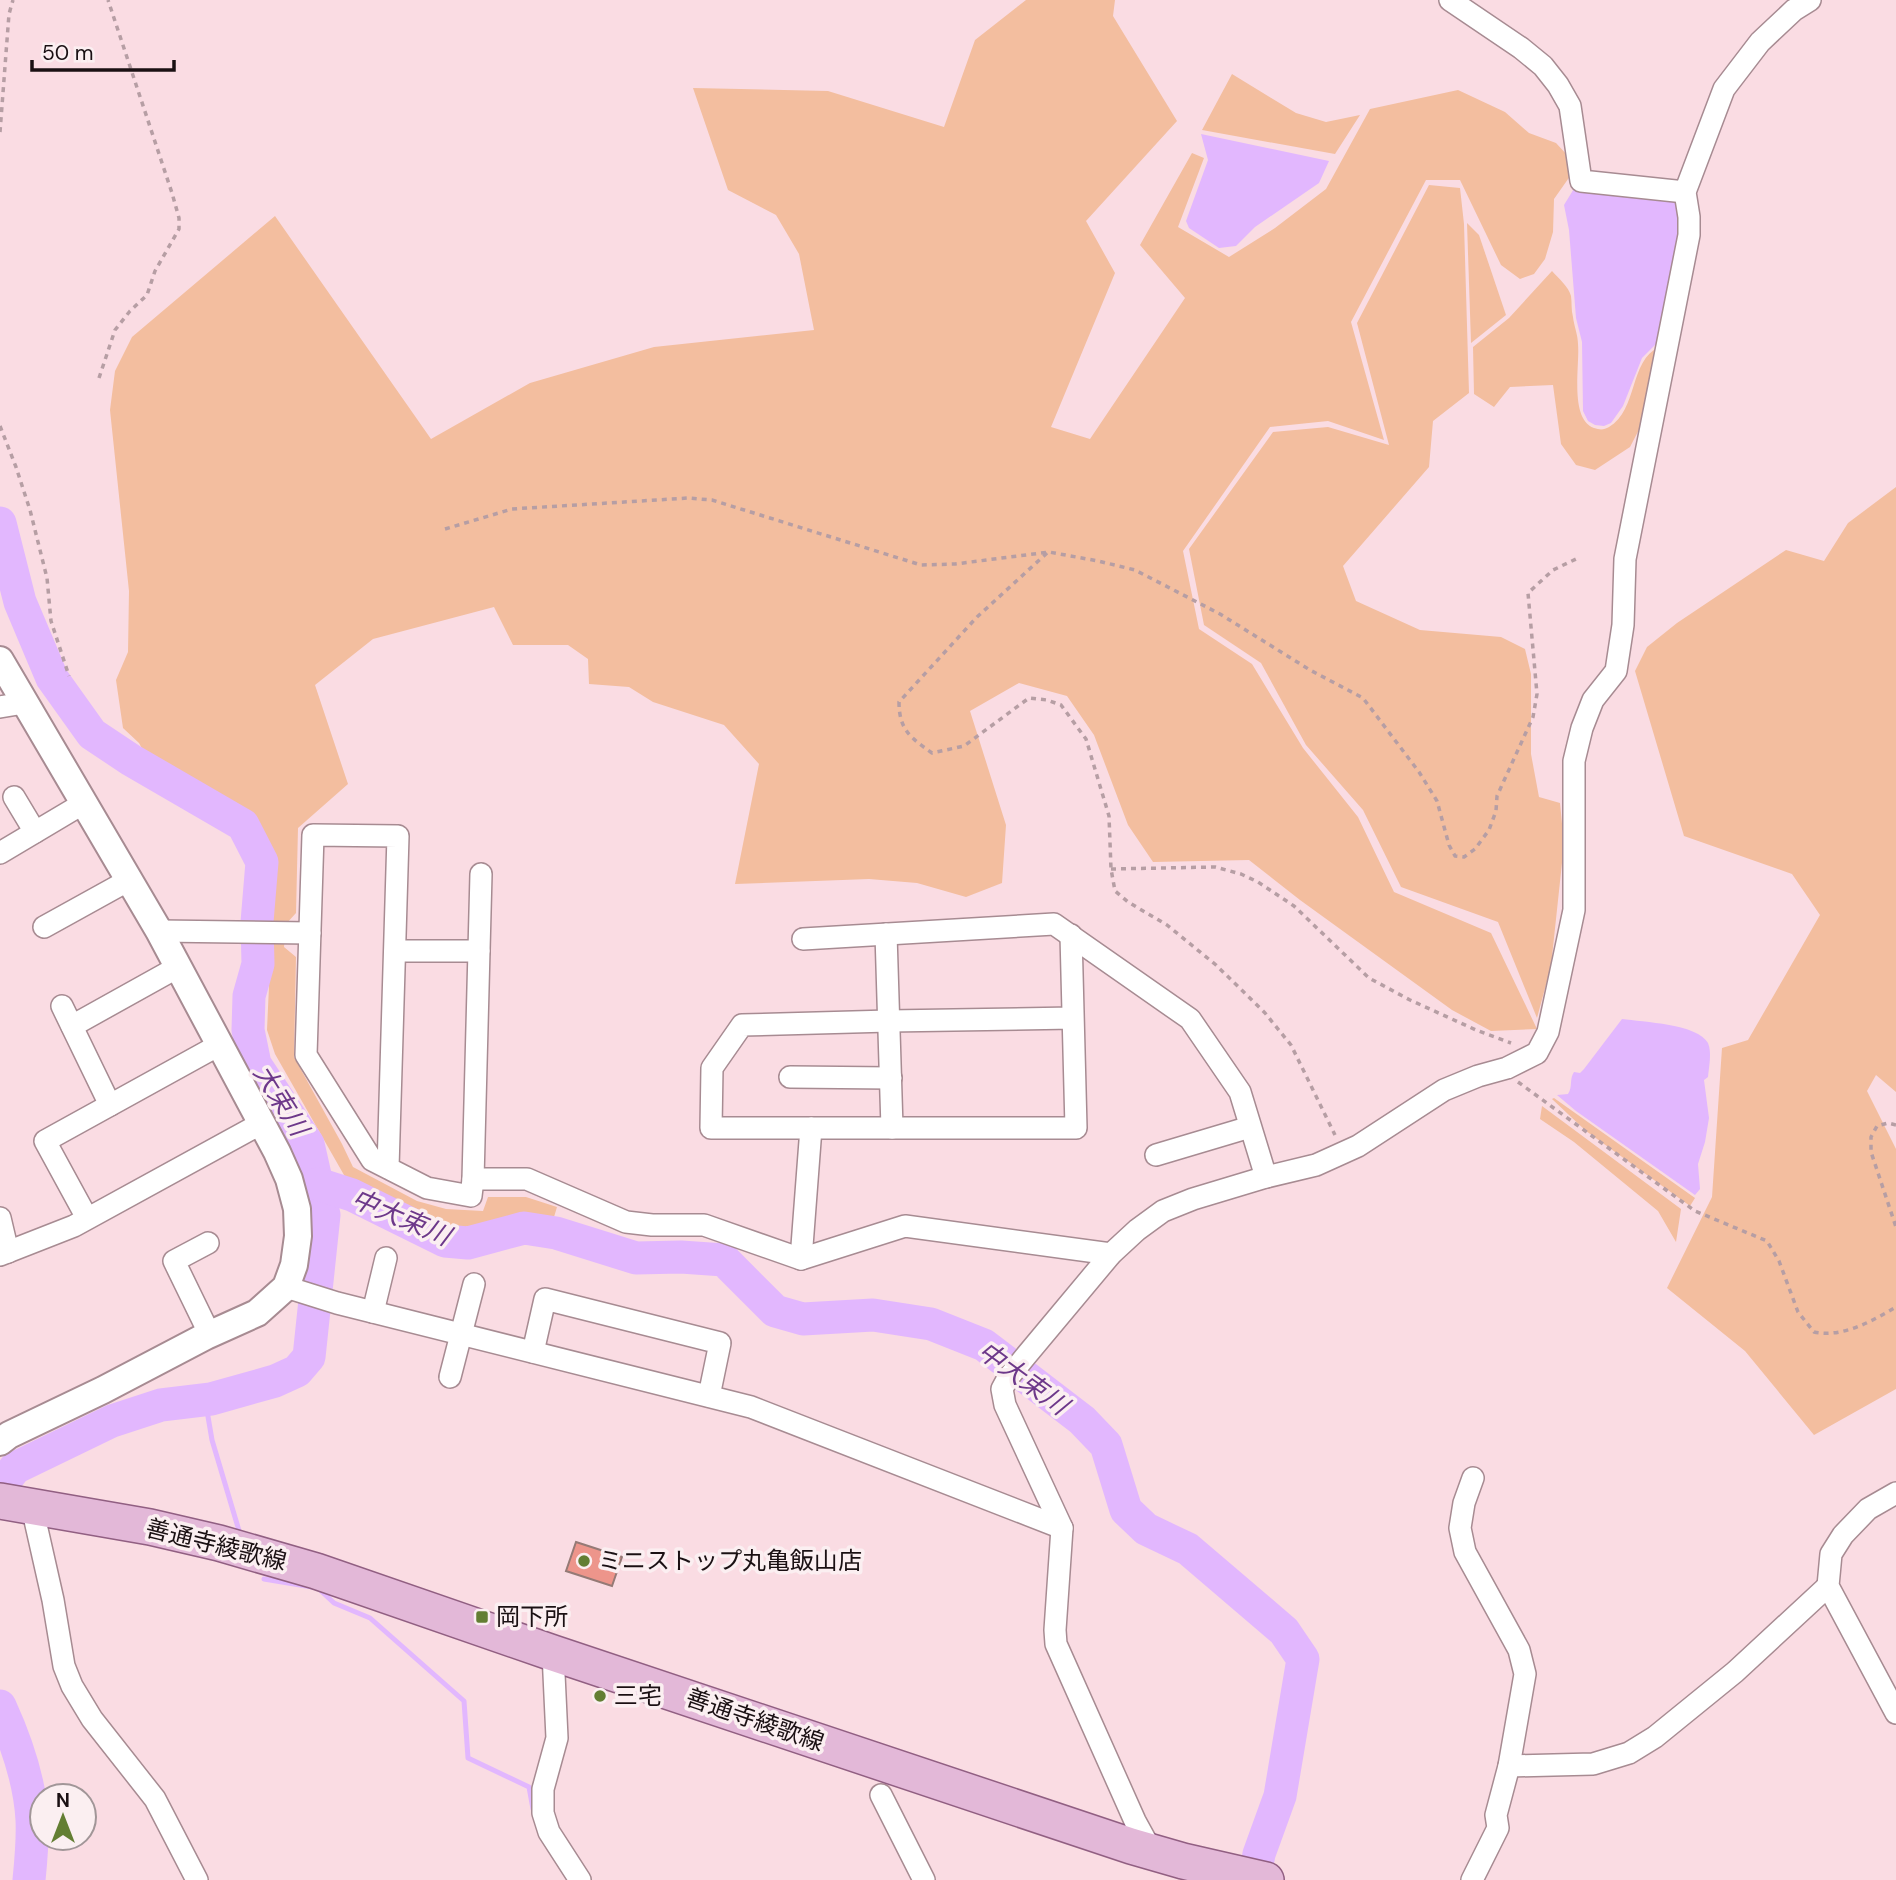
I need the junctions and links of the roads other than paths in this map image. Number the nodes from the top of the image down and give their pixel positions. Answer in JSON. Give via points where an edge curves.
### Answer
{"nodes":[{"id":1,"x":1450,"y":0,"type":"edge"},
{"id":2,"x":1810,"y":0,"type":"edge"},
{"id":3,"x":1685,"y":192,"type":"junction"},
{"id":4,"x":0,"y":660,"type":"edge"},
{"id":5,"x":12,"y":705,"type":"edge"},
{"id":6,"x":14,"y":797,"type":"dead end"},
{"id":7,"x":84,"y":803,"type":"junction"},
{"id":8,"x":35,"y":832,"type":"junction"},
{"id":9,"x":0,"y":853,"type":"edge"},
{"id":10,"x":481,"y":874,"type":"dead end"},
{"id":11,"x":129,"y":880,"type":"junction"},
{"id":12,"x":44,"y":927,"type":"dead end"},
{"id":13,"x":159,"y":931,"type":"junction"},
{"id":14,"x":310,"y":933,"type":"junction"},
{"id":15,"x":886,"y":934,"type":"junction"},
{"id":16,"x":1071,"y":935,"type":"junction"},
{"id":17,"x":803,"y":939,"type":"dead end"},
{"id":18,"x":394,"y":951,"type":"junction"},
{"id":19,"x":479,"y":951,"type":"junction"},
{"id":20,"x":178,"y":967,"type":"junction"},
{"id":21,"x":1073,"y":1018,"type":"junction"},
{"id":22,"x":889,"y":1021,"type":"junction"},
{"id":23,"x":219,"y":1045,"type":"junction"},
{"id":24,"x":790,"y":1077,"type":"dead end"},
{"id":25,"x":891,"y":1078,"type":"junction"},
{"id":26,"x":110,"y":1105,"type":"junction"},
{"id":27,"x":262,"y":1123,"type":"junction"},
{"id":28,"x":1250,"y":1127,"type":"junction"},
{"id":29,"x":811,"y":1128,"type":"junction"},
{"id":30,"x":892,"y":1128,"type":"junction"},
{"id":31,"x":1156,"y":1155,"type":"dead end"},
{"id":32,"x":388,"y":1168,"type":"junction"},
{"id":33,"x":1266,"y":1177,"type":"junction"},
{"id":34,"x":474,"y":1179,"type":"junction"},
{"id":35,"x":0,"y":1218,"type":"edge"},
{"id":36,"x":86,"y":1218,"type":"junction"},
{"id":37,"x":208,"y":1243,"type":"dead end"},
{"id":38,"x":4,"y":1254,"type":"edge"},
{"id":39,"x":1111,"y":1254,"type":"junction"},
{"id":40,"x":386,"y":1258,"type":"dead end"},
{"id":41,"x":802,"y":1259,"type":"junction"},
{"id":42,"x":474,"y":1284,"type":"dead end"},
{"id":43,"x":292,"y":1290,"type":"junction"},
{"id":44,"x":373,"y":1312,"type":"junction"},
{"id":45,"x":461,"y":1334,"type":"junction"},
{"id":46,"x":210,"y":1335,"type":"junction"},
{"id":47,"x":533,"y":1352,"type":"junction"},
{"id":48,"x":450,"y":1377,"type":"dead end"},
{"id":49,"x":709,"y":1396,"type":"junction"},
{"id":50,"x":0,"y":1442,"type":"edge"},
{"id":51,"x":1473,"y":1478,"type":"dead end"},
{"id":52,"x":1896,"y":1493,"type":"edge"},
{"id":53,"x":18,"y":1504,"type":"edge"},
{"id":54,"x":1062,"y":1528,"type":"junction"},
{"id":55,"x":1828,"y":1586,"type":"junction"},
{"id":56,"x":554,"y":1653,"type":"junction"},
{"id":57,"x":1896,"y":1713,"type":"edge"},
{"id":58,"x":1509,"y":1766,"type":"junction"},
{"id":59,"x":881,"y":1795,"type":"dead end"},
{"id":60,"x":1152,"y":1852,"type":"junction"},
{"id":61,"x":1250,"y":1877,"type":"edge"},
{"id":62,"x":197,"y":1880,"type":"edge"},
{"id":63,"x":580,"y":1880,"type":"edge"},
{"id":64,"x":924,"y":1880,"type":"edge"},
{"id":65,"x":1472,"y":1880,"type":"edge"}],
"edges":[{"from":1,"to":3,"type":"street","via":[[1521,48],[1558,85],[1570,106],[1581,181]]},
{"from":2,"to":3,"type":"street","via":[[1760,42],[1724,89]]},
{"from":3,"to":33,"type":"street","via":[[1689,235],[1625,559],[1616,671],[1593,700],[1574,761],[1574,910],[1548,1032],[1537,1053],[1444,1090],[1358,1146],[1316,1165]]},
{"from":4,"to":5,"type":"street"},
{"from":5,"to":7,"type":"street"},
{"from":6,"to":8,"type":"street"},
{"from":7,"to":8,"type":"street"},
{"from":7,"to":11,"type":"street"},
{"from":8,"to":9,"type":"street"},
{"from":10,"to":19,"type":"street"},
{"from":11,"to":12,"type":"street"},
{"from":11,"to":13,"type":"street"},
{"from":13,"to":14,"type":"street"},
{"from":13,"to":20,"type":"street"},
{"from":14,"to":18,"type":"street","via":[[313,835],[398,836]]},
{"from":14,"to":32,"type":"street","via":[[306,1055],[372,1160]]},
{"from":15,"to":16,"type":"street","via":[[1054,924]]},
{"from":15,"to":17,"type":"street"},
{"from":15,"to":22,"type":"street"},
{"from":16,"to":21,"type":"street"},
{"from":16,"to":28,"type":"street","via":[[1190,1019],[1240,1092]]},
{"from":18,"to":19,"type":"street"},
{"from":18,"to":32,"type":"street"},
{"from":19,"to":34,"type":"street"},
{"from":20,"to":23,"type":"street"},
{"from":20,"to":26,"type":"street","via":[[67,1016]]},
{"from":21,"to":22,"type":"street"},
{"from":21,"to":30,"type":"street","via":[[1076,1128]]},
{"from":22,"to":25,"type":"street"},
{"from":22,"to":29,"type":"street","via":[[742,1026],[712,1068],[711,1128]]},
{"from":23,"to":26,"type":"street"},
{"from":23,"to":27,"type":"street"},
{"from":24,"to":25,"type":"street"},
{"from":25,"to":30,"type":"street"},
{"from":26,"to":36,"type":"street","via":[[45,1141]]},
{"from":27,"to":36,"type":"street"},
{"from":27,"to":43,"type":"street","via":[[289,1179],[297,1209]]},
{"from":28,"to":31,"type":"street"},
{"from":28,"to":33,"type":"street"},
{"from":29,"to":30,"type":"street"},
{"from":29,"to":41,"type":"street"},
{"from":32,"to":34,"type":"street","via":[[427,1188],[471,1196]]},
{"from":33,"to":39,"type":"street","via":[[1163,1211]]},
{"from":34,"to":41,"type":"street","via":[[527,1179],[626,1222],[704,1225]]},
{"from":35,"to":38,"type":"street"},
{"from":36,"to":38,"type":"street"},
{"from":37,"to":46,"type":"street","via":[[174,1261]]},
{"from":39,"to":41,"type":"street","via":[[905,1226]]},
{"from":39,"to":54,"type":"street","via":[[1002,1389],[1005,1405]]},
{"from":40,"to":44,"type":"street"},
{"from":42,"to":45,"type":"street"},
{"from":43,"to":44,"type":"street"},
{"from":43,"to":46,"type":"street"},
{"from":44,"to":45,"type":"street"},
{"from":45,"to":47,"type":"street"},
{"from":45,"to":48,"type":"street"},
{"from":46,"to":50,"type":"street"},
{"from":47,"to":49,"type":"street"},
{"from":47,"to":49,"type":"street","via":[[545,1299],[720,1343]]},
{"from":49,"to":54,"type":"street","via":[[751,1407]]},
{"from":51,"to":58,"type":"street","via":[[1460,1528],[1465,1552],[1519,1650],[1525,1674]]},
{"from":52,"to":55,"type":"street","via":[[1868,1509],[1843,1535],[1831,1554]]},
{"from":53,"to":56,"type":"main road","name":"善通寺綾歌線","via":[[219,1543],[316,1571]]},
{"from":53,"to":62,"type":"street","via":[[51,1588],[64,1666],[72,1686],[155,1799]]},
{"from":54,"to":60,"type":"street","via":[[1056,1644]]},
{"from":55,"to":57,"type":"street"},
{"from":55,"to":58,"type":"street","via":[[1735,1672],[1629,1753],[1593,1764]]},
{"from":56,"to":60,"type":"main road","name":"善通寺綾歌線"},
{"from":56,"to":63,"type":"street","via":[[556,1738],[543,1789],[543,1813],[549,1832]]},
{"from":58,"to":65,"type":"street","via":[[1496,1815],[1498,1828]]},
{"from":59,"to":64,"type":"street"},
{"from":60,"to":61,"type":"main road","name":"善通寺綾歌線"}]}
